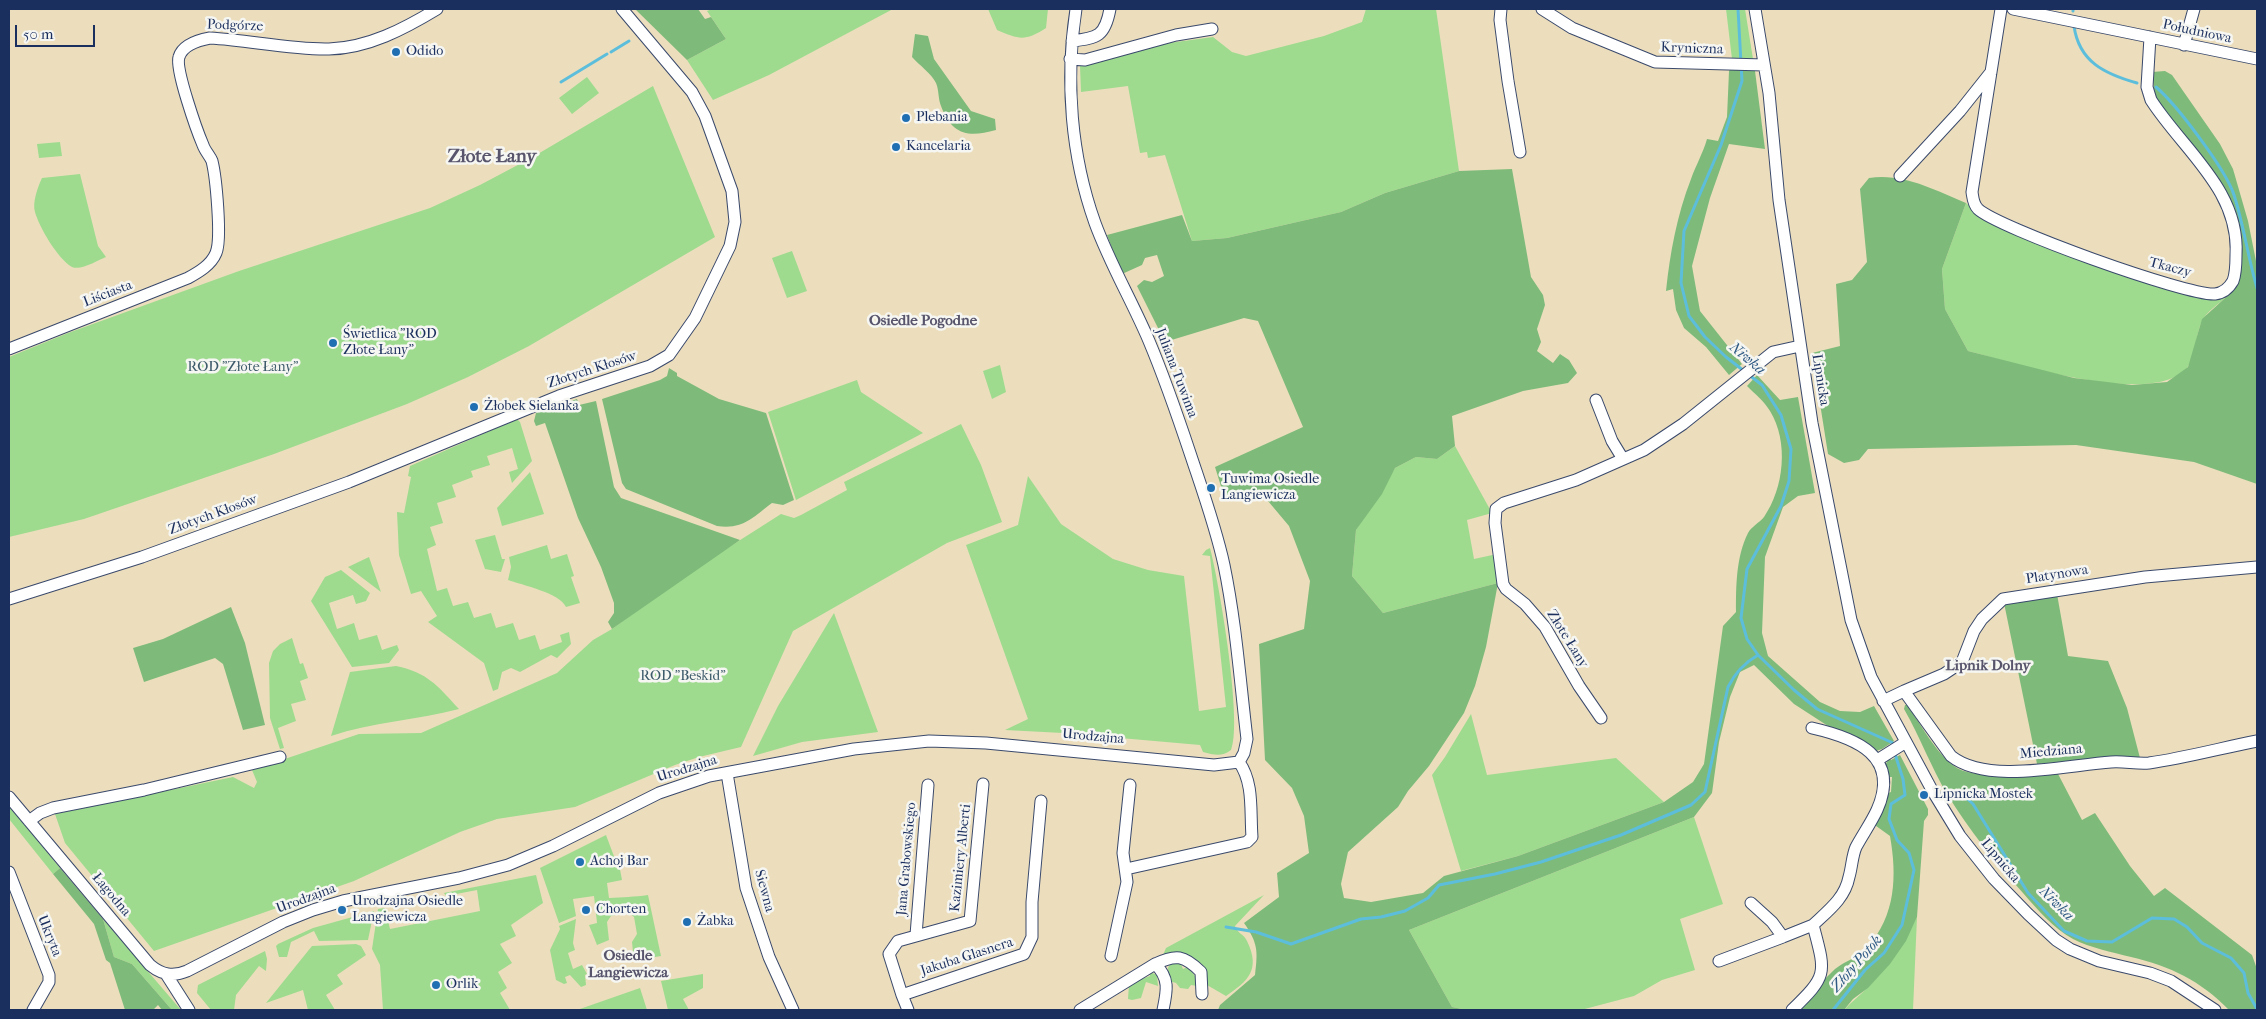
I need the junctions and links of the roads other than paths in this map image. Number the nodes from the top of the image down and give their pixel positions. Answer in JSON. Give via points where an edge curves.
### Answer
{"nodes":[{"id":1,"x":437,"y":9,"type":"edge"},
{"id":2,"x":622,"y":9,"type":"edge"},
{"id":3,"x":1076,"y":9,"type":"edge"},
{"id":4,"x":1110,"y":9,"type":"edge"},
{"id":5,"x":1501,"y":9,"type":"edge"},
{"id":6,"x":1542,"y":9,"type":"edge"},
{"id":7,"x":1755,"y":9,"type":"edge"},
{"id":8,"x":2001,"y":9,"type":"edge"},
{"id":9,"x":2012,"y":9,"type":"edge"},
{"id":10,"x":2194,"y":9,"type":"edge"},
{"id":11,"x":1212,"y":29,"type":"dead end"},
{"id":12,"x":2150,"y":37,"type":"junction"},
{"id":13,"x":1072,"y":41,"type":"junction"},
{"id":14,"x":2184,"y":44,"type":"junction"},
{"id":15,"x":1070,"y":59,"type":"junction"},
{"id":16,"x":2257,"y":59,"type":"edge"},
{"id":17,"x":1764,"y":65,"type":"junction"},
{"id":18,"x":1992,"y":70,"type":"junction"},
{"id":19,"x":1520,"y":152,"type":"dead end"},
{"id":20,"x":1900,"y":176,"type":"dead end"},
{"id":21,"x":212,"y":258,"type":"joint"},
{"id":22,"x":1800,"y":346,"type":"junction"},
{"id":23,"x":9,"y":349,"type":"edge"},
{"id":24,"x":1596,"y":400,"type":"dead end"},
{"id":25,"x":1623,"y":459,"type":"junction"},
{"id":26,"x":2257,"y":568,"type":"edge"},
{"id":27,"x":9,"y":599,"type":"edge"},
{"id":28,"x":1904,"y":691,"type":"junction"},
{"id":29,"x":1883,"y":702,"type":"junction"},
{"id":30,"x":1601,"y":718,"type":"dead end"},
{"id":31,"x":1812,"y":728,"type":"dead end"},
{"id":32,"x":2257,"y":741,"type":"edge"},
{"id":33,"x":1902,"y":745,"type":"junction"},
{"id":34,"x":280,"y":757,"type":"dead end"},
{"id":35,"x":1881,"y":757,"type":"junction"},
{"id":36,"x":1241,"y":758,"type":"junction"},
{"id":37,"x":727,"y":773,"type":"junction"},
{"id":38,"x":983,"y":784,"type":"dead end"},
{"id":39,"x":928,"y":785,"type":"dead end"},
{"id":40,"x":1130,"y":785,"type":"dead end"},
{"id":41,"x":9,"y":797,"type":"edge"},
{"id":42,"x":1041,"y":800,"type":"dead end"},
{"id":43,"x":29,"y":821,"type":"junction"},
{"id":44,"x":1126,"y":869,"type":"junction"},
{"id":45,"x":9,"y":872,"type":"edge"},
{"id":46,"x":1751,"y":903,"type":"dead end"},
{"id":47,"x":1813,"y":925,"type":"junction"},
{"id":48,"x":916,"y":935,"type":"junction"},
{"id":49,"x":1783,"y":937,"type":"junction"},
{"id":50,"x":1111,"y":956,"type":"dead end"},
{"id":51,"x":1719,"y":961,"type":"dead end"},
{"id":52,"x":1155,"y":964,"type":"junction"},
{"id":53,"x":166,"y":974,"type":"junction"},
{"id":54,"x":1202,"y":994,"type":"dead end"},
{"id":55,"x":902,"y":995,"type":"junction"},
{"id":56,"x":33,"y":1010,"type":"edge"},
{"id":57,"x":189,"y":1010,"type":"edge"},
{"id":58,"x":793,"y":1010,"type":"edge"},
{"id":59,"x":908,"y":1010,"type":"edge"},
{"id":60,"x":1080,"y":1010,"type":"edge"},
{"id":61,"x":1163,"y":1010,"type":"edge"},
{"id":62,"x":1792,"y":1010,"type":"edge"},
{"id":63,"x":2215,"y":1010,"type":"edge"}],
"edges":[{"from":1,"to":21,"type":"street","name":"Podgórze","via":[[389,35],[344,47],[318,48],[210,38],[197,40],[183,49],[178,58],[180,70],[198,133],[212,160],[219,231]]},
{"from":2,"to":27,"type":"street","name":"Złotych Kłosów","via":[[692,92],[706,116],[732,191],[735,222],[730,246],[695,318],[669,355],[650,366],[559,396],[349,482],[142,557]]},
{"from":3,"to":13,"type":"street","name":"Juliana Tuwima"},
{"from":4,"to":13,"type":"street","via":[[1107,26],[1101,34]]},
{"from":5,"to":19,"type":"street"},
{"from":6,"to":17,"type":"street","name":"Kryniczna","via":[[1572,28],[1644,60],[1669,64]]},
{"from":7,"to":17,"type":"street","name":"Lipnicka"},
{"from":8,"to":18,"type":"street","name":"Tkaczy"},
{"from":9,"to":12,"type":"street","name":"Południowa"},
{"from":10,"to":14,"type":"street"},
{"from":11,"to":15,"type":"street","via":[[1176,35],[1085,60]]},
{"from":12,"to":14,"type":"street","name":"Południowa"},
{"from":12,"to":18,"type":"street","name":"Tkaczy","via":[[2147,87],[2151,100],[2211,177],[2226,201],[2234,223],[2235,272],[2231,284],[2221,293],[2208,294],[2136,274],[2036,237],[1977,208],[1972,192]]},
{"from":13,"to":15,"type":"street","name":"Juliana Tuwima"},
{"from":14,"to":16,"type":"street","name":"Południowa"},
{"from":15,"to":36,"type":"street","name":"Juliana Tuwima","via":[[1074,132],[1087,195],[1107,252],[1159,367],[1219,544],[1231,604],[1246,739]]},
{"from":17,"to":22,"type":"street","name":"Lipnicka"},
{"from":18,"to":20,"type":"street","name":"Tkaczy","via":[[1960,111]]},
{"from":21,"to":23,"type":"street","name":"Liściasta","via":[[207,266],[188,278]]},
{"from":22,"to":25,"type":"street","name":"Złote Łany","via":[[1772,352],[1683,424],[1644,450]]},
{"from":22,"to":29,"type":"street","name":"Lipnicka","via":[[1813,432],[1851,620]]},
{"from":24,"to":25,"type":"street","via":[[1612,441]]},
{"from":25,"to":30,"type":"street","name":"Złote Łany","via":[[1576,480],[1504,503],[1495,513],[1503,584],[1544,627]]},
{"from":26,"to":28,"type":"street","name":"Platynowa","via":[[2145,577],[2003,599],[1974,631],[1962,662],[1944,674]]},
{"from":28,"to":29,"type":"street"},
{"from":28,"to":32,"type":"street","name":"Miedziana","via":[[1950,756],[1964,765],[1982,769],[2149,763]]},
{"from":29,"to":33,"type":"street","name":"Lipnicka"},
{"from":31,"to":35,"type":"street","via":[[1854,742]]},
{"from":33,"to":35,"type":"street"},
{"from":33,"to":63,"type":"street","name":"Lipnicka","via":[[1960,836],[1994,879],[2056,940],[2083,955],[2171,981]]},
{"from":34,"to":43,"type":"street","via":[[53,808]]},
{"from":35,"to":47,"type":"street","via":[[1883,790],[1877,809],[1855,849],[1847,886]]},
{"from":36,"to":37,"type":"street","name":"Urodzajna","via":[[1214,765],[986,743],[930,741],[854,748]]},
{"from":36,"to":44,"type":"street","via":[[1249,784],[1252,837],[1247,842]]},
{"from":37,"to":53,"type":"street","name":"Urodzajna","via":[[659,793],[514,863],[321,908],[283,922],[182,973]]},
{"from":37,"to":58,"type":"street","name":"Siewna","via":[[746,888],[769,957]]},
{"from":38,"to":48,"type":"street","name":"Kazimiery Alberti","via":[[970,921]]},
{"from":39,"to":48,"type":"street","name":"Jana Grabowskiego"},
{"from":40,"to":44,"type":"street","via":[[1123,853]]},
{"from":41,"to":43,"type":"street","name":"Łagodna"},
{"from":42,"to":55,"type":"street","name":"Jakuba Glasnera","via":[[1032,937],[1024,954]]},
{"from":43,"to":53,"type":"street","name":"Łagodna","via":[[150,965]]},
{"from":44,"to":50,"type":"street","via":[[1127,882]]},
{"from":45,"to":56,"type":"street","name":"Ukryta","via":[[49,975],[49,982]]},
{"from":46,"to":49,"type":"street"},
{"from":47,"to":49,"type":"street"},
{"from":47,"to":62,"type":"street","via":[[1822,975],[1818,984]]},
{"from":48,"to":55,"type":"street","name":"Kazimiery Alberti","via":[[898,942],[889,954]]},
{"from":49,"to":51,"type":"street"},
{"from":52,"to":54,"type":"street","via":[[1171,956],[1188,959],[1201,972]]},
{"from":52,"to":60,"type":"street"},
{"from":52,"to":61,"type":"street","via":[[1164,973],[1166,992]]},
{"from":53,"to":57,"type":"street","name":"Łagodna"},
{"from":55,"to":59,"type":"street"}]}
